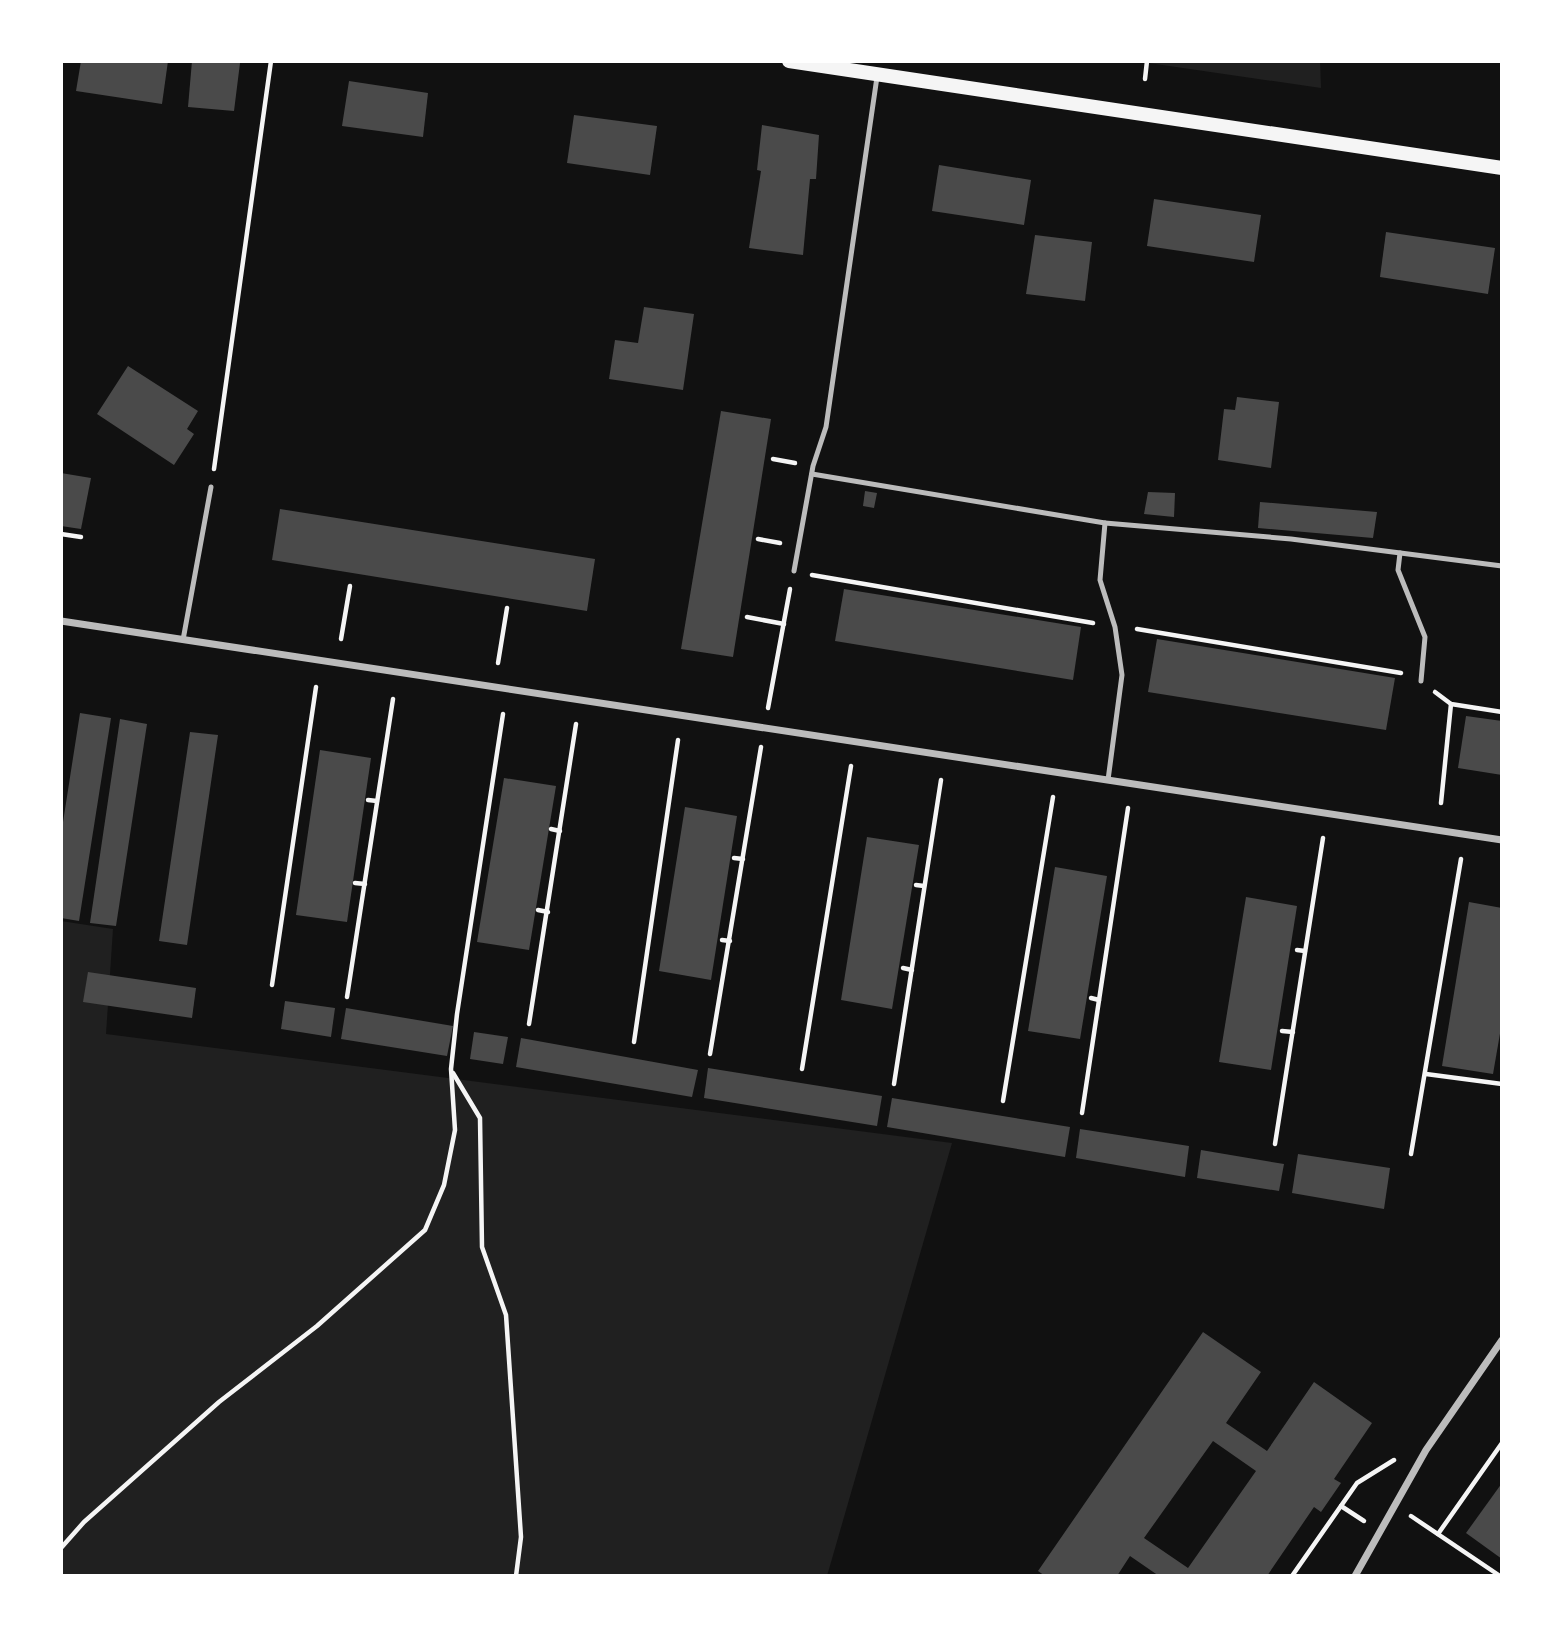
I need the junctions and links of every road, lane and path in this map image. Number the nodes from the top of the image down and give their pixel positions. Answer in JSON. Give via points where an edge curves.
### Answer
{"nodes":[{"id":1,"x":271,"y":61,"type":"edge"},
{"id":2,"x":789,"y":61,"type":"edge"},
{"id":3,"x":1147,"y":61,"type":"edge"},
{"id":4,"x":878,"y":68,"type":"edge"},
{"id":5,"x":1145,"y":79,"type":"dead end"},
{"id":6,"x":1502,"y":168,"type":"edge"},
{"id":7,"x":812,"y":474,"type":"junction"},
{"id":8,"x":211,"y":487,"type":"joint"},
{"id":9,"x":1105,"y":523,"type":"junction"},
{"id":10,"x":61,"y":534,"type":"edge"},
{"id":11,"x":81,"y":537,"type":"dead end"},
{"id":12,"x":1400,"y":553,"type":"junction"},
{"id":13,"x":1502,"y":566,"type":"edge"},
{"id":14,"x":794,"y":571,"type":"junction"},
{"id":15,"x":349,"y":586,"type":"dead end"},
{"id":16,"x":507,"y":608,"type":"dead end"},
{"id":17,"x":747,"y":617,"type":"dead end"},
{"id":18,"x":61,"y":621,"type":"edge"},
{"id":19,"x":784,"y":624,"type":"junction"},
{"id":20,"x":1115,"y":627,"type":"junction"},
{"id":21,"x":341,"y":639,"type":"dead end"},
{"id":22,"x":183,"y":640,"type":"junction"},
{"id":23,"x":498,"y":663,"type":"dead end"},
{"id":24,"x":1420,"y":681,"type":"junction"},
{"id":25,"x":316,"y":687,"type":"dead end"},
{"id":26,"x":393,"y":699,"type":"dead end"},
{"id":27,"x":1451,"y":704,"type":"junction"},
{"id":28,"x":1502,"y":712,"type":"edge"},
{"id":29,"x":503,"y":714,"type":"dead end"},
{"id":30,"x":576,"y":724,"type":"dead end"},
{"id":31,"x":764,"y":728,"type":"junction"},
{"id":32,"x":678,"y":740,"type":"dead end"},
{"id":33,"x":852,"y":766,"type":"dead end"},
{"id":34,"x":941,"y":780,"type":"dead end"},
{"id":35,"x":1108,"y":780,"type":"junction"},
{"id":36,"x":1053,"y":797,"type":"dead end"},
{"id":37,"x":368,"y":800,"type":"dead end"},
{"id":38,"x":377,"y":801,"type":"junction"},
{"id":39,"x":1441,"y":803,"type":"dead end"},
{"id":40,"x":1128,"y":808,"type":"dead end"},
{"id":41,"x":551,"y":829,"type":"dead end"},
{"id":42,"x":560,"y":831,"type":"junction"},
{"id":43,"x":1323,"y":838,"type":"dead end"},
{"id":44,"x":1502,"y":840,"type":"edge"},
{"id":45,"x":734,"y":858,"type":"dead end"},
{"id":46,"x":743,"y":859,"type":"junction"},
{"id":47,"x":1461,"y":859,"type":"dead end"},
{"id":48,"x":355,"y":883,"type":"dead end"},
{"id":49,"x":365,"y":884,"type":"junction"},
{"id":50,"x":916,"y":885,"type":"dead end"},
{"id":51,"x":924,"y":886,"type":"junction"},
{"id":52,"x":538,"y":911,"type":"dead end"},
{"id":53,"x":548,"y":912,"type":"junction"},
{"id":54,"x":1104,"y":918,"type":"dead end"},
{"id":55,"x":1111,"y":920,"type":"junction"},
{"id":56,"x":722,"y":940,"type":"dead end"},
{"id":57,"x":730,"y":941,"type":"junction"},
{"id":58,"x":1297,"y":950,"type":"dead end"},
{"id":59,"x":1306,"y":951,"type":"junction"},
{"id":60,"x":903,"y":968,"type":"dead end"},
{"id":61,"x":912,"y":970,"type":"junction"},
{"id":62,"x":272,"y":985,"type":"dead end"},
{"id":63,"x":347,"y":998,"type":"dead end"},
{"id":64,"x":1091,"y":998,"type":"dead end"},
{"id":65,"x":1099,"y":1000,"type":"junction"},
{"id":66,"x":529,"y":1024,"type":"dead end"},
{"id":67,"x":1282,"y":1031,"type":"dead end"},
{"id":68,"x":1293,"y":1032,"type":"junction"},
{"id":69,"x":634,"y":1042,"type":"dead end"},
{"id":70,"x":710,"y":1054,"type":"dead end"},
{"id":71,"x":451,"y":1069,"type":"junction"},
{"id":72,"x":802,"y":1069,"type":"dead end"},
{"id":73,"x":1426,"y":1074,"type":"junction"},
{"id":74,"x":894,"y":1084,"type":"dead end"},
{"id":75,"x":1502,"y":1084,"type":"edge"},
{"id":76,"x":1003,"y":1101,"type":"dead end"},
{"id":77,"x":1082,"y":1113,"type":"dead end"},
{"id":78,"x":1275,"y":1144,"type":"dead end"},
{"id":79,"x":1411,"y":1154,"type":"dead end"},
{"id":80,"x":1502,"y":1340,"type":"edge"},
{"id":81,"x":1502,"y":1443,"type":"edge"},
{"id":82,"x":1399,"y":1457,"type":"dead end"},
{"id":83,"x":1396,"y":1507,"type":"junction"},
{"id":84,"x":1438,"y":1534,"type":"junction"},
{"id":85,"x":61,"y":1548,"type":"edge"},
{"id":86,"x":516,"y":1576,"type":"edge"},
{"id":87,"x":1292,"y":1576,"type":"edge"},
{"id":88,"x":1355,"y":1576,"type":"edge"},
{"id":89,"x":1500,"y":1576,"type":"edge"}],
"edges":[{"from":1,"to":8,"type":"path"},
{"from":2,"to":4,"type":"main road"},
{"from":3,"to":5,"type":"path"},
{"from":4,"to":6,"type":"main road"},
{"from":4,"to":7,"type":"lane","via":[[826,427]]},
{"from":7,"to":9,"type":"lane"},
{"from":7,"to":14,"type":"lane"},
{"from":8,"to":22,"type":"lane"},
{"from":9,"to":12,"type":"lane"},
{"from":9,"to":20,"type":"lane","via":[[1100,580]]},
{"from":10,"to":11,"type":"path"},
{"from":12,"to":13,"type":"lane"},
{"from":12,"to":24,"type":"lane","via":[[1398,570],[1425,637]]},
{"from":14,"to":19,"type":"path"},
{"from":14,"to":20,"type":"path"},
{"from":15,"to":21,"type":"path"},
{"from":16,"to":23,"type":"path"},
{"from":17,"to":19,"type":"path"},
{"from":18,"to":22,"type":"street"},
{"from":19,"to":31,"type":"path"},
{"from":20,"to":24,"type":"path","via":[[1412,675]]},
{"from":20,"to":35,"type":"lane","via":[[1122,675]]},
{"from":22,"to":31,"type":"street"},
{"from":24,"to":27,"type":"path"},
{"from":25,"to":62,"type":"path"},
{"from":26,"to":38,"type":"path"},
{"from":27,"to":28,"type":"path"},
{"from":27,"to":39,"type":"path"},
{"from":29,"to":71,"type":"path"},
{"from":30,"to":42,"type":"path"},
{"from":31,"to":35,"type":"street"},
{"from":31,"to":46,"type":"path"},
{"from":32,"to":69,"type":"path"},
{"from":33,"to":72,"type":"path"},
{"from":34,"to":51,"type":"path"},
{"from":35,"to":44,"type":"street"},
{"from":36,"to":76,"type":"path"},
{"from":37,"to":38,"type":"path"},
{"from":38,"to":49,"type":"path"},
{"from":40,"to":55,"type":"path"},
{"from":41,"to":42,"type":"path"},
{"from":42,"to":53,"type":"path"},
{"from":43,"to":59,"type":"path"},
{"from":45,"to":46,"type":"path"},
{"from":46,"to":57,"type":"path"},
{"from":47,"to":73,"type":"path"},
{"from":48,"to":49,"type":"path"},
{"from":49,"to":63,"type":"path"},
{"from":50,"to":51,"type":"path"},
{"from":51,"to":61,"type":"path"},
{"from":52,"to":53,"type":"path"},
{"from":53,"to":66,"type":"path"},
{"from":54,"to":55,"type":"path"},
{"from":55,"to":65,"type":"path"},
{"from":56,"to":57,"type":"path"},
{"from":57,"to":70,"type":"path"},
{"from":58,"to":59,"type":"path"},
{"from":59,"to":68,"type":"path"},
{"from":60,"to":61,"type":"path"},
{"from":61,"to":74,"type":"path"},
{"from":64,"to":65,"type":"path"},
{"from":65,"to":77,"type":"path"},
{"from":67,"to":68,"type":"path"},
{"from":68,"to":78,"type":"path"},
{"from":71,"to":85,"type":"path","via":[[455,1130],[444,1185],[425,1230],[317,1326],[219,1402]]},
{"from":71,"to":86,"type":"path","via":[[480,1118],[482,1247],[506,1315],[521,1537]]},
{"from":73,"to":75,"type":"path"},
{"from":73,"to":79,"type":"path"},
{"from":80,"to":83,"type":"street","via":[[1426,1450]]},
{"from":81,"to":84,"type":"path"},
{"from":82,"to":87,"type":"path","via":[[1357,1483]]},
{"from":83,"to":84,"type":"path"},
{"from":83,"to":88,"type":"street"},
{"from":84,"to":89,"type":"path"}]}
